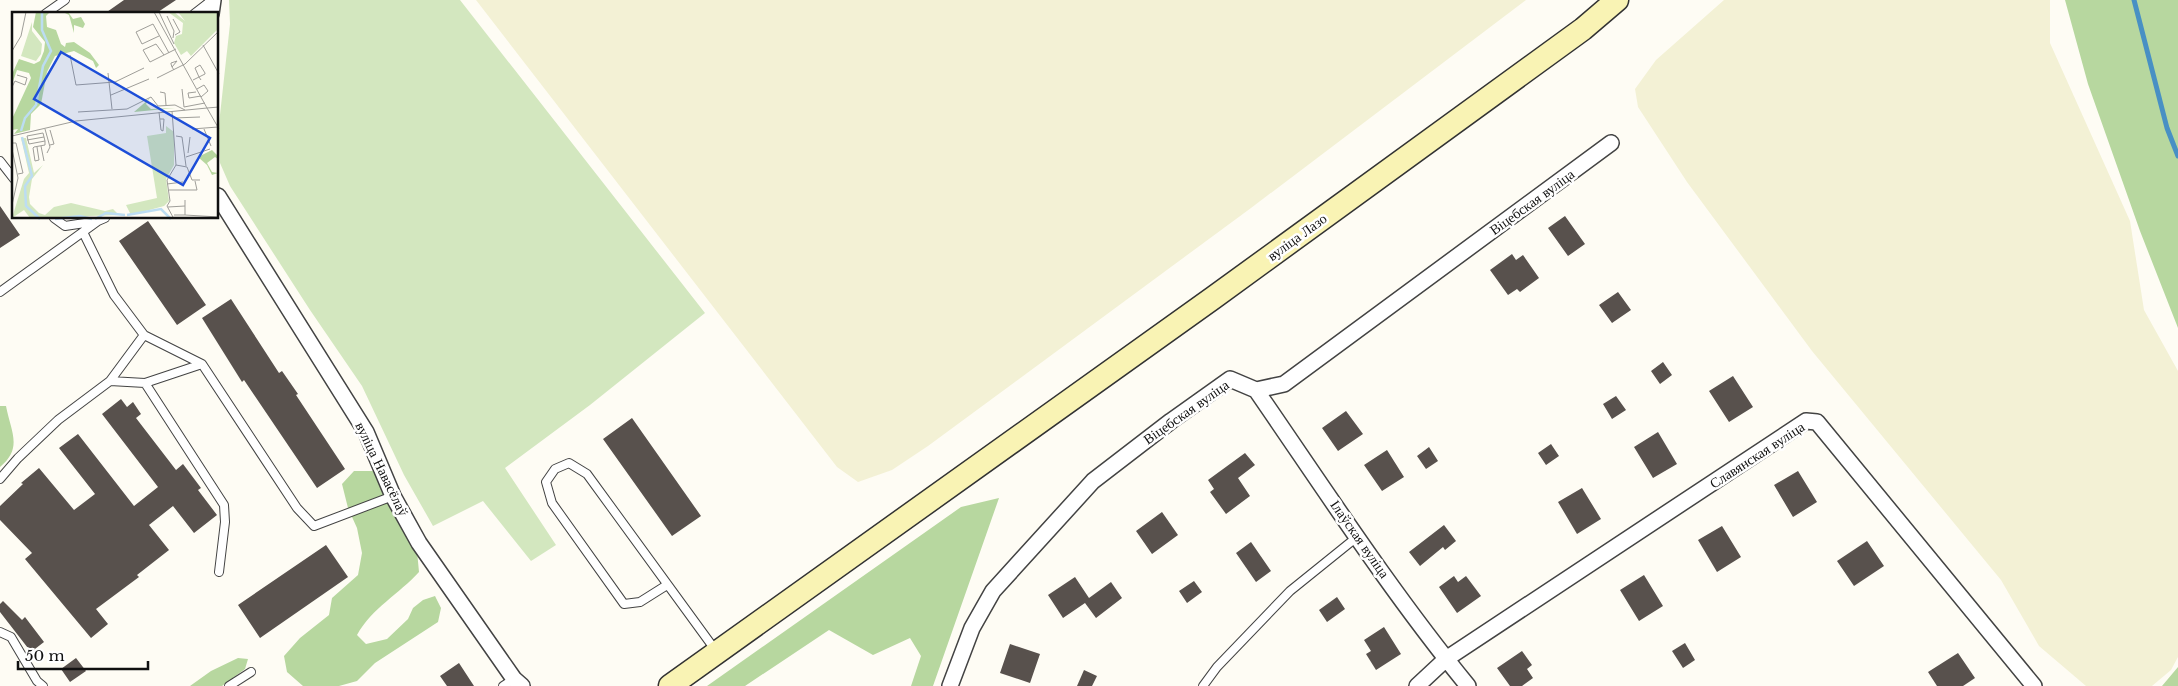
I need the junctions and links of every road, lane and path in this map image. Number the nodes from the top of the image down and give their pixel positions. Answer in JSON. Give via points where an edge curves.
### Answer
{"nodes":[{"id":1,"x":65,"y":0,"type":"edge"},
{"id":2,"x":213,"y":0,"type":"edge"},
{"id":3,"x":1617,"y":0,"type":"edge"},
{"id":4,"x":48,"y":12,"type":"edge"},
{"id":5,"x":197,"y":12,"type":"edge"},
{"id":6,"x":1611,"y":143,"type":"dead end"},
{"id":7,"x":0,"y":161,"type":"edge"},
{"id":8,"x":12,"y":176,"type":"edge"},
{"id":9,"x":219,"y":198,"type":"edge"},
{"id":10,"x":55,"y":219,"type":"edge"},
{"id":11,"x":102,"y":219,"type":"edge"},
{"id":12,"x":83,"y":232,"type":"junction"},
{"id":13,"x":0,"y":292,"type":"edge"},
{"id":14,"x":144,"y":335,"type":"junction"},
{"id":15,"x":202,"y":364,"type":"junction"},
{"id":16,"x":110,"y":381,"type":"junction"},
{"id":17,"x":145,"y":383,"type":"junction"},
{"id":18,"x":1256,"y":390,"type":"junction"},
{"id":19,"x":0,"y":479,"type":"edge"},
{"id":20,"x":393,"y":496,"type":"junction"},
{"id":21,"x":1357,"y":536,"type":"junction"},
{"id":22,"x":219,"y":572,"type":"dead end"},
{"id":23,"x":667,"y":585,"type":"junction"},
{"id":24,"x":0,"y":632,"type":"edge"},
{"id":25,"x":718,"y":653,"type":"junction"},
{"id":26,"x":1446,"y":659,"type":"junction"},
{"id":27,"x":251,"y":672,"type":"dead end"},
{"id":28,"x":513,"y":684,"type":"edge"},
{"id":29,"x":43,"y":686,"type":"edge"},
{"id":30,"x":229,"y":686,"type":"edge"},
{"id":31,"x":670,"y":686,"type":"edge"},
{"id":32,"x":950,"y":686,"type":"edge"},
{"id":33,"x":1203,"y":686,"type":"edge"},
{"id":34,"x":1417,"y":686,"type":"edge"},
{"id":35,"x":1468,"y":686,"type":"edge"},
{"id":36,"x":2034,"y":686,"type":"edge"}],
"edges":[{"from":1,"to":4,"type":"lane"},
{"from":2,"to":5,"type":"lane"},
{"from":3,"to":25,"type":"main road","name":"вуліца Лазо","via":[[1583,29]]},
{"from":6,"to":18,"type":"street","name":"Віцебская вуліца","via":[[1284,384]]},
{"from":7,"to":8,"type":"lane"},
{"from":9,"to":20,"type":"street","name":"вуліца Навасёлаў","via":[[366,432]]},
{"from":10,"to":11,"type":"lane","via":[[65,226]]},
{"from":11,"to":12,"type":"lane"},
{"from":12,"to":13,"type":"lane"},
{"from":12,"to":14,"type":"lane","via":[[114,296]]},
{"from":14,"to":15,"type":"lane"},
{"from":14,"to":16,"type":"lane"},
{"from":15,"to":17,"type":"lane"},
{"from":15,"to":20,"type":"lane","via":[[297,508],[314,526]]},
{"from":16,"to":17,"type":"lane"},
{"from":16,"to":19,"type":"lane","via":[[58,420]]},
{"from":17,"to":22,"type":"lane","via":[[224,505]]},
{"from":18,"to":21,"type":"street","name":"Ілаўская вуліца"},
{"from":18,"to":32,"type":"street","name":"Віцебская вуліца","via":[[1230,379],[1093,481],[993,591],[972,628]]},
{"from":20,"to":28,"type":"street","name":"вуліца Навасёлаў","via":[[419,543]]},
{"from":21,"to":26,"type":"street","name":"Ілаўская вуліца"},
{"from":21,"to":33,"type":"lane","via":[[1290,591]]},
{"from":23,"to":23,"type":"lane","via":[[587,474],[569,463],[555,469],[546,482],[552,504],[624,604],[640,602]]},
{"from":23,"to":25,"type":"lane"},
{"from":24,"to":29,"type":"lane","via":[[11,637]]},
{"from":25,"to":31,"type":"main road","name":"вуліца Лазо"},
{"from":26,"to":34,"type":"street","name":"Славянская вуліца"},
{"from":26,"to":35,"type":"street","name":"Ілаўская вуліца"},
{"from":26,"to":36,"type":"street","name":"Славянская вуліца","via":[[1806,421],[1817,422]]},
{"from":27,"to":30,"type":"lane"}]}
